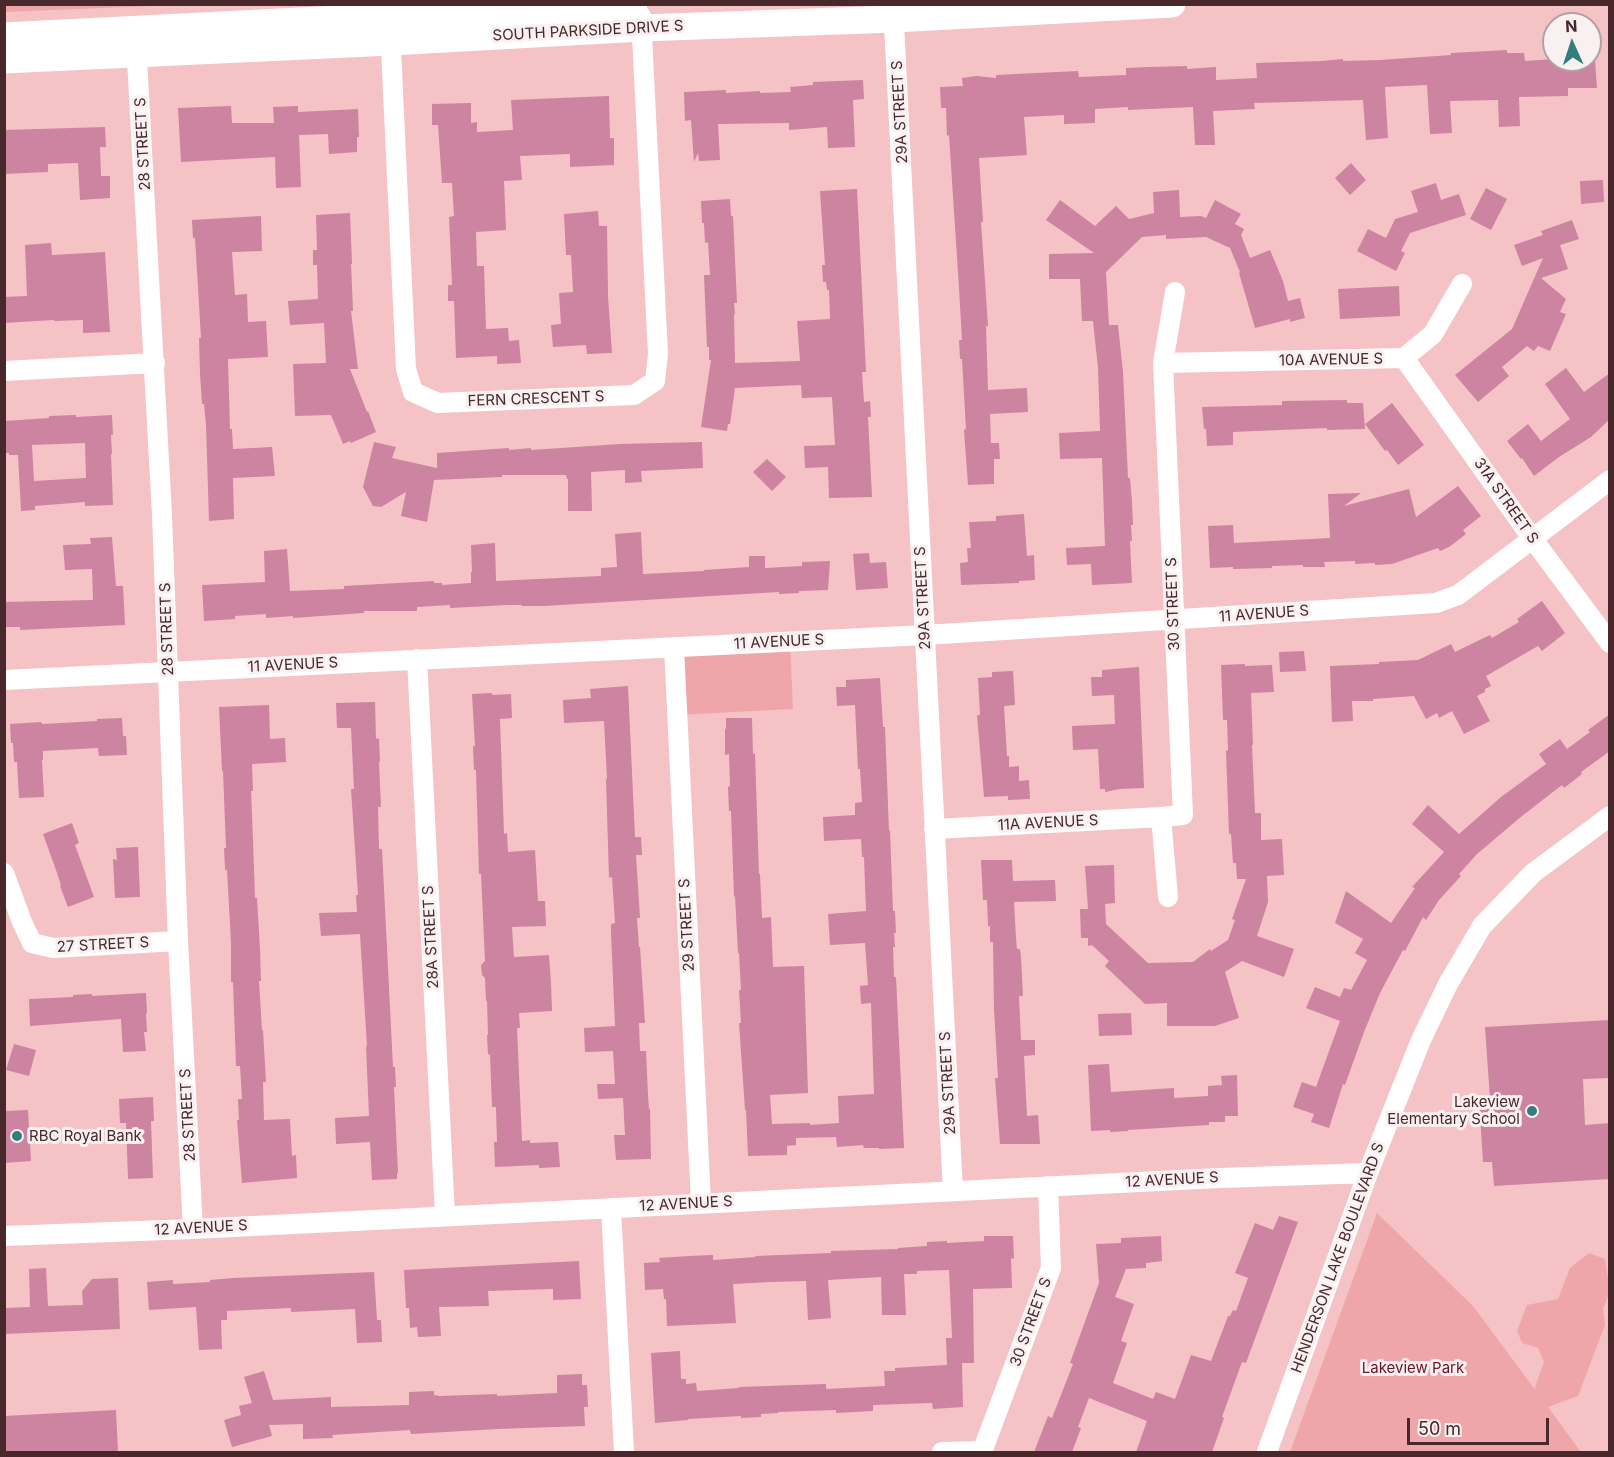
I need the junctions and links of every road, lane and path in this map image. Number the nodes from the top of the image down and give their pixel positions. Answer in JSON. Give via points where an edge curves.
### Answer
{"nodes":[{"id":1,"x":1172,"y":4,"type":"edge"},
{"id":2,"x":894,"y":11,"type":"edge"},
{"id":3,"x":639,"y":12,"type":"edge"},
{"id":4,"x":390,"y":30,"type":"junction"},
{"id":5,"x":4,"y":36,"type":"edge"},
{"id":6,"x":136,"y":41,"type":"junction"},
{"id":7,"x":4,"y":60,"type":"edge"},
{"id":8,"x":1462,"y":284,"type":"dead end"},
{"id":9,"x":1175,"y":292,"type":"dead end"},
{"id":10,"x":1404,"y":358,"type":"junction"},
{"id":11,"x":155,"y":363,"type":"junction"},
{"id":12,"x":1163,"y":363,"type":"junction"},
{"id":13,"x":4,"y":371,"type":"edge"},
{"id":14,"x":1610,"y":480,"type":"edge"},
{"id":15,"x":1532,"y":538,"type":"junction"},
{"id":16,"x":1174,"y":620,"type":"junction"},
{"id":17,"x":925,"y":634,"type":"junction"},
{"id":18,"x":1610,"y":643,"type":"edge"},
{"id":19,"x":674,"y":647,"type":"junction"},
{"id":20,"x":417,"y":659,"type":"junction"},
{"id":21,"x":168,"y":672,"type":"junction"},
{"id":22,"x":4,"y":680,"type":"edge"},
{"id":23,"x":1610,"y":816,"type":"edge"},
{"id":24,"x":1161,"y":817,"type":"junction"},
{"id":25,"x":934,"y":829,"type":"junction"},
{"id":26,"x":4,"y":873,"type":"edge"},
{"id":27,"x":1168,"y":897,"type":"dead end"},
{"id":28,"x":178,"y":941,"type":"junction"},
{"id":29,"x":1368,"y":1173,"type":"junction"},
{"id":30,"x":1048,"y":1186,"type":"junction"},
{"id":31,"x":953,"y":1191,"type":"junction"},
{"id":32,"x":700,"y":1203,"type":"junction"},
{"id":33,"x":611,"y":1208,"type":"junction"},
{"id":34,"x":445,"y":1216,"type":"junction"},
{"id":35,"x":194,"y":1228,"type":"junction"},
{"id":36,"x":4,"y":1236,"type":"edge"},
{"id":37,"x":624,"y":1452,"type":"edge"},
{"id":38,"x":942,"y":1452,"type":"edge"},
{"id":39,"x":983,"y":1452,"type":"edge"},
{"id":40,"x":1267,"y":1452,"type":"edge"}],
"edges":[{"from":1,"to":2,"type":"main road","name":"SOUTH PARKSIDE DRIVE S"},
{"from":2,"to":3,"type":"main road","name":"SOUTH PARKSIDE DRIVE S"},
{"from":2,"to":17,"type":"street","name":"29A STREET S"},
{"from":3,"to":4,"type":"main road","name":"SOUTH PARKSIDE DRIVE S"},
{"from":3,"to":4,"type":"street","name":"FERN CRESCENT S","via":[[658,354],[655,381],[634,395],[438,403],[413,392],[406,369]]},
{"from":4,"to":6,"type":"main road","name":"SOUTH PARKSIDE DRIVE S"},
{"from":5,"to":6,"type":"main road","name":"SOUTH PARKSIDE DRIVE S"},
{"from":6,"to":7,"type":"main road","name":"SOUTH PARKSIDE DRIVE S"},
{"from":6,"to":11,"type":"street","name":"28 STREET S"},
{"from":8,"to":10,"type":"street","name":"10A AVENUE S","via":[[1433,334]]},
{"from":9,"to":12,"type":"street","name":"30 STREET S"},
{"from":10,"to":12,"type":"street","name":"10A AVENUE S"},
{"from":10,"to":15,"type":"street","name":"31A STREET S"},
{"from":11,"to":13,"type":"street"},
{"from":11,"to":21,"type":"street","name":"28 STREET S"},
{"from":12,"to":16,"type":"street","name":"30 STREET S"},
{"from":14,"to":15,"type":"street","name":"11 AVENUE S"},
{"from":15,"to":16,"type":"street","name":"11 AVENUE S","via":[[1458,596],[1436,603]]},
{"from":15,"to":18,"type":"street","name":"31A STREET S"},
{"from":16,"to":17,"type":"street","name":"11 AVENUE S"},
{"from":16,"to":24,"type":"street","name":"30 STREET S","via":[[1183,815]]},
{"from":17,"to":19,"type":"street","name":"11 AVENUE S"},
{"from":17,"to":25,"type":"street","name":"29A STREET S"},
{"from":19,"to":20,"type":"street","name":"11 AVENUE S"},
{"from":19,"to":32,"type":"street","name":"29 STREET S"},
{"from":20,"to":21,"type":"street","name":"11 AVENUE S"},
{"from":20,"to":34,"type":"street","name":"28A STREET S"},
{"from":21,"to":22,"type":"street","name":"11 AVENUE S"},
{"from":21,"to":28,"type":"street","name":"28 STREET S"},
{"from":23,"to":29,"type":"street","name":"HENDERSON LAKE BOULEVARD S","via":[[1533,873],[1482,926],[1421,1040]]},
{"from":24,"to":25,"type":"street","name":"11A AVENUE S"},
{"from":24,"to":27,"type":"street"},
{"from":25,"to":31,"type":"street","name":"29A STREET S"},
{"from":26,"to":28,"type":"street","name":"27 STREET S","via":[[32,943],[53,948]]},
{"from":28,"to":35,"type":"street","name":"28 STREET S"},
{"from":29,"to":30,"type":"street","name":"12 AVENUE S"},
{"from":29,"to":40,"type":"street","name":"HENDERSON LAKE BOULEVARD S"},
{"from":30,"to":31,"type":"street","name":"12 AVENUE S"},
{"from":30,"to":39,"type":"street","name":"30 STREET S","via":[[1051,1268]]},
{"from":31,"to":32,"type":"street","name":"12 AVENUE S"},
{"from":32,"to":33,"type":"street","name":"12 AVENUE S"},
{"from":33,"to":34,"type":"street","name":"12 AVENUE S"},
{"from":33,"to":37,"type":"street"},
{"from":34,"to":35,"type":"street","name":"12 AVENUE S"},
{"from":35,"to":36,"type":"street","name":"12 AVENUE S"},
{"from":38,"to":39,"type":"street"}]}
